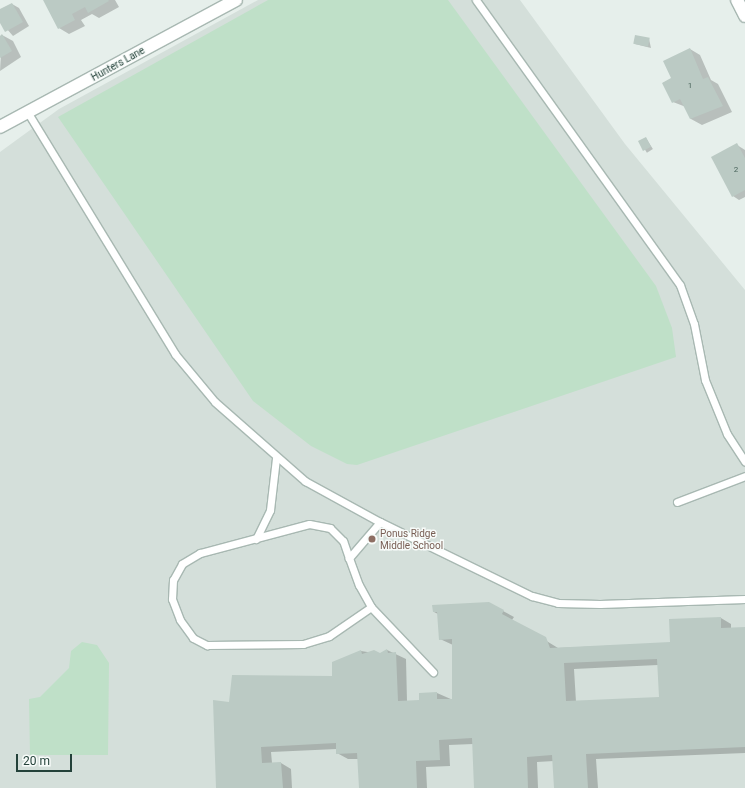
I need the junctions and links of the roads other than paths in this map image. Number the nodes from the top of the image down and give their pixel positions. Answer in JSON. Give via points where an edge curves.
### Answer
{"nodes":[{"id":1,"x":236,"y":0,"type":"edge"},
{"id":2,"x":476,"y":0,"type":"edge"},
{"id":3,"x":737,"y":0,"type":"edge"},
{"id":4,"x":745,"y":16,"type":"edge"},
{"id":5,"x":28,"y":113,"type":"junction"},
{"id":6,"x":0,"y":127,"type":"edge"},
{"id":7,"x":276,"y":458,"type":"junction"},
{"id":8,"x":745,"y":462,"type":"edge"},
{"id":9,"x":745,"y":476,"type":"edge"},
{"id":10,"x":678,"y":502,"type":"dead end"},
{"id":11,"x":380,"y":522,"type":"junction"},
{"id":12,"x":256,"y":539,"type":"junction"},
{"id":13,"x":349,"y":558,"type":"junction"},
{"id":14,"x":745,"y":599,"type":"edge"},
{"id":15,"x":371,"y":607,"type":"junction"},
{"id":16,"x":433,"y":672,"type":"dead end"}],
"edges":[{"from":1,"to":5,"type":"street","name":"Hunters Lane"},
{"from":2,"to":8,"type":"lane","via":[[680,285],[694,324],[705,380],[727,434]]},
{"from":3,"to":4,"type":"street"},
{"from":5,"to":6,"type":"street","name":"Hunters Lane"},
{"from":5,"to":7,"type":"lane","via":[[175,354],[215,402]]},
{"from":7,"to":11,"type":"lane","via":[[306,480]]},
{"from":7,"to":12,"type":"lane","via":[[270,510]]},
{"from":9,"to":10,"type":"lane"},
{"from":11,"to":13,"type":"lane"},
{"from":11,"to":14,"type":"lane","via":[[532,596],[558,602]]},
{"from":12,"to":13,"type":"lane","via":[[309,524],[330,528],[343,541]]},
{"from":12,"to":15,"type":"lane","via":[[200,553],[182,564],[173,580],[172,599],[180,620],[193,638],[207,645],[303,644],[328,636]]},
{"from":13,"to":15,"type":"lane"},
{"from":15,"to":16,"type":"lane"}]}
